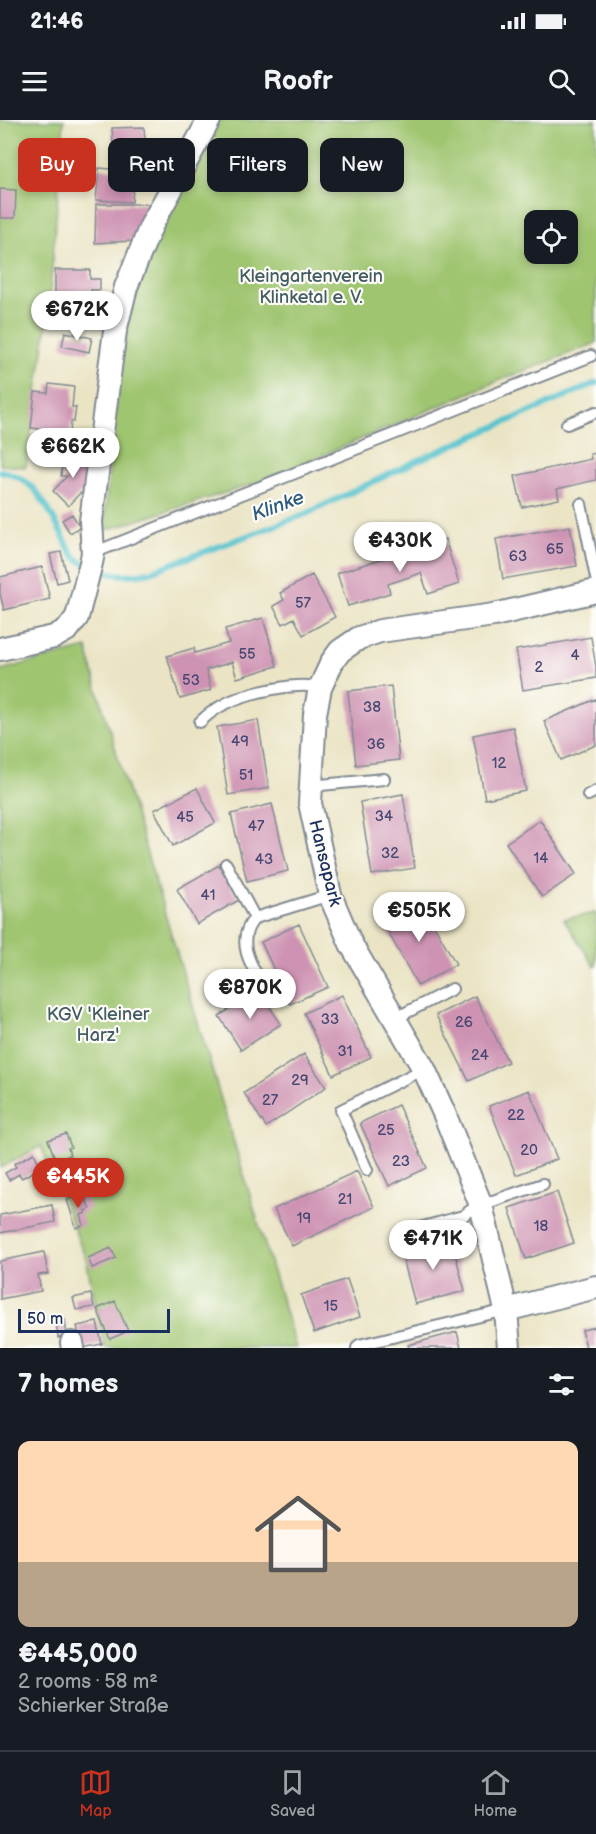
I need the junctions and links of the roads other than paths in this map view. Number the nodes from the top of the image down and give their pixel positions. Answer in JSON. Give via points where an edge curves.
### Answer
{"nodes":[{"id":1,"x":208,"y":120,"type":"edge"},
{"id":2,"x":591,"y":356,"type":"dead end"},
{"id":3,"x":596,"y":412,"type":"edge"},
{"id":4,"x":567,"y":424,"type":"dead end"},
{"id":5,"x":581,"y":504,"type":"dead end"},
{"id":6,"x":92,"y":558,"type":"junction"},
{"id":7,"x":596,"y":578,"type":"edge"},
{"id":8,"x":596,"y":591,"type":"edge"},
{"id":9,"x":0,"y":649,"type":"edge"},
{"id":10,"x":320,"y":688,"type":"junction"},
{"id":11,"x":200,"y":722,"type":"dead end"},
{"id":12,"x":384,"y":779,"type":"dead end"},
{"id":13,"x":310,"y":786,"type":"junction"},
{"id":14,"x":225,"y":864,"type":"dead end"},
{"id":15,"x":330,"y":896,"type":"junction"},
{"id":16,"x":255,"y":918,"type":"junction"},
{"id":17,"x":452,"y":988,"type":"dead end"},
{"id":18,"x":270,"y":998,"type":"dead end"},
{"id":19,"x":394,"y":1019,"type":"junction"},
{"id":20,"x":424,"y":1069,"type":"junction"},
{"id":21,"x":367,"y":1170,"type":"dead end"},
{"id":22,"x":543,"y":1184,"type":"dead end"},
{"id":23,"x":481,"y":1205,"type":"junction"},
{"id":24,"x":405,"y":1232,"type":"dead end"},
{"id":25,"x":596,"y":1287,"type":"edge"},
{"id":26,"x":506,"y":1310,"type":"junction"},
{"id":27,"x":357,"y":1348,"type":"edge"},
{"id":28,"x":509,"y":1348,"type":"edge"}],
"edges":[{"from":1,"to":6,"type":"street","via":[[151,226],[126,286],[110,368],[91,521]]},
{"from":2,"to":6,"type":"lane"},
{"from":3,"to":4,"type":"lane"},
{"from":5,"to":7,"type":"lane"},
{"from":6,"to":9,"type":"street","via":[[77,617],[68,629],[54,637]]},
{"from":8,"to":10,"type":"street","name":"Hansapark","via":[[494,615],[370,634],[340,651]]},
{"from":10,"to":11,"type":"lane","via":[[296,685],[242,697],[219,706]]},
{"from":10,"to":13,"type":"street","name":"Hansapark"},
{"from":12,"to":13,"type":"lane"},
{"from":13,"to":15,"type":"street","name":"Hansapark","via":[[310,803]]},
{"from":14,"to":16,"type":"lane"},
{"from":15,"to":16,"type":"lane"},
{"from":15,"to":19,"type":"street","name":"Hansapark","via":[[351,944]]},
{"from":16,"to":18,"type":"lane","via":[[246,926],[244,950]]},
{"from":17,"to":19,"type":"lane"},
{"from":19,"to":20,"type":"street","name":"Hansapark"},
{"from":20,"to":21,"type":"lane","via":[[341,1110]]},
{"from":20,"to":23,"type":"street","name":"Hansapark"},
{"from":22,"to":23,"type":"lane"},
{"from":23,"to":24,"type":"lane","via":[[463,1216]]},
{"from":23,"to":26,"type":"street","name":"Hansapark"},
{"from":25,"to":26,"type":"street"},
{"from":26,"to":27,"type":"lane"},
{"from":26,"to":28,"type":"street","name":"Hansapark"}]}
